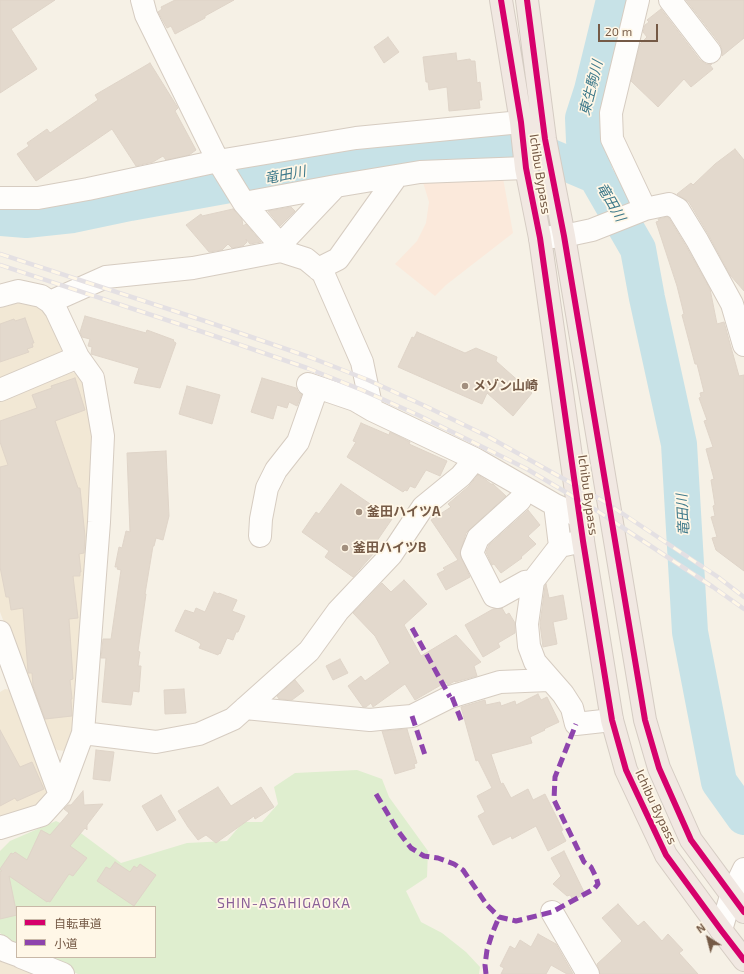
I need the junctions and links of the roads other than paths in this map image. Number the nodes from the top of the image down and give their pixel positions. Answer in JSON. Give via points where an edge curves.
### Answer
{"nodes":[{"id":1,"x":142,"y":0,"type":"edge"},
{"id":2,"x":501,"y":0,"type":"edge"},
{"id":3,"x":527,"y":0,"type":"edge"},
{"id":4,"x":638,"y":0,"type":"edge"},
{"id":5,"x":670,"y":0,"type":"edge"},
{"id":6,"x":710,"y":52,"type":"dead end"},
{"id":7,"x":521,"y":128,"type":"junction"},
{"id":8,"x":218,"y":161,"type":"junction"},
{"id":9,"x":526,"y":166,"type":"junction"},
{"id":10,"x":397,"y":176,"type":"junction"},
{"id":11,"x":336,"y":186,"type":"junction"},
{"id":12,"x":0,"y":198,"type":"edge"},
{"id":13,"x":244,"y":203,"type":"junction"},
{"id":14,"x":645,"y":209,"type":"junction"},
{"id":15,"x":564,"y":236,"type":"junction"},
{"id":16,"x":540,"y":238,"type":"junction"},
{"id":17,"x":281,"y":248,"type":"junction"},
{"id":18,"x":318,"y":269,"type":"junction"},
{"id":19,"x":0,"y":296,"type":"edge"},
{"id":20,"x":738,"y":298,"type":"edge"},
{"id":21,"x":50,"y":302,"type":"junction"},
{"id":22,"x":744,"y":345,"type":"edge"},
{"id":23,"x":78,"y":356,"type":"junction"},
{"id":24,"x":0,"y":390,"type":"edge"},
{"id":25,"x":372,"y":410,"type":"junction"},
{"id":26,"x":475,"y":459,"type":"junction"},
{"id":27,"x":520,"y":500,"type":"dead end"},
{"id":28,"x":555,"y":505,"type":"junction"},
{"id":29,"x":579,"y":516,"type":"junction"},
{"id":30,"x":260,"y":536,"type":"dead end"},
{"id":31,"x":583,"y":541,"type":"junction"},
{"id":32,"x":560,"y":546,"type":"junction"},
{"id":33,"x":533,"y":581,"type":"junction"},
{"id":34,"x":0,"y":632,"type":"edge"},
{"id":35,"x":7,"y":674,"type":"edge"},
{"id":36,"x":550,"y":680,"type":"junction"},
{"id":37,"x":245,"y":708,"type":"junction"},
{"id":38,"x":612,"y":720,"type":"junction"},
{"id":39,"x":83,"y":733,"type":"junction"},
{"id":40,"x":60,"y":794,"type":"junction"},
{"id":41,"x":0,"y":828,"type":"edge"},
{"id":42,"x":744,"y":869,"type":"edge"},
{"id":43,"x":738,"y":904,"type":"edge"},
{"id":44,"x":552,"y":912,"type":"dead end"},
{"id":45,"x":744,"y":919,"type":"edge"},
{"id":46,"x":721,"y":930,"type":"junction"},
{"id":47,"x":0,"y":946,"type":"edge"},
{"id":48,"x":16,"y":956,"type":"edge"},
{"id":49,"x":23,"y":958,"type":"edge"},
{"id":50,"x":744,"y":960,"type":"edge"},
{"id":51,"x":63,"y":974,"type":"edge"},
{"id":52,"x":588,"y":974,"type":"edge"}],
"edges":[{"from":1,"to":8,"type":"street","via":[[146,15]]},
{"from":2,"to":7,"type":"highway","name":"Ichibu Bypass"},
{"from":3,"to":15,"type":"highway","name":"Ichibu Bypass","via":[[545,139]]},
{"from":4,"to":14,"type":"street","via":[[611,113],[612,139]]},
{"from":5,"to":6,"type":"street"},
{"from":7,"to":8,"type":"street","via":[[356,138]]},
{"from":7,"to":9,"type":"highway","name":"Ichibu Bypass"},
{"from":8,"to":12,"type":"street","via":[[38,198]]},
{"from":8,"to":13,"type":"street"},
{"from":9,"to":10,"type":"street","via":[[420,172]]},
{"from":9,"to":16,"type":"highway","name":"Ichibu Bypass"},
{"from":10,"to":11,"type":"street"},
{"from":10,"to":18,"type":"street","via":[[338,259]]},
{"from":11,"to":13,"type":"street"},
{"from":11,"to":17,"type":"street"},
{"from":13,"to":17,"type":"street"},
{"from":14,"to":15,"type":"street","via":[[592,230]]},
{"from":14,"to":20,"type":"street","via":[[669,204],[678,209]]},
{"from":15,"to":16,"type":"street"},
{"from":15,"to":43,"type":"highway","name":"Ichibu Bypass","via":[[645,720],[659,768],[690,840]]},
{"from":16,"to":29,"type":"highway","name":"Ichibu Bypass"},
{"from":17,"to":18,"type":"street","via":[[306,259]]},
{"from":17,"to":21,"type":"street","via":[[193,268],[106,277]]},
{"from":18,"to":25,"type":"street","via":[[323,273],[362,362]]},
{"from":19,"to":21,"type":"street","via":[[18,291],[41,296]]},
{"from":20,"to":22,"type":"street"},
{"from":21,"to":23,"type":"street"},
{"from":23,"to":24,"type":"street"},
{"from":23,"to":39,"type":"street","via":[[93,378],[103,436]]},
{"from":25,"to":26,"type":"street"},
{"from":25,"to":30,"type":"street","via":[[355,400],[313,386],[298,442],[276,470],[267,488]]},
{"from":26,"to":28,"type":"street"},
{"from":26,"to":37,"type":"street","via":[[461,476],[423,507],[391,554],[338,611],[310,651]]},
{"from":27,"to":33,"type":"street","via":[[478,538],[472,553],[494,596],[498,597],[525,582]]},
{"from":28,"to":29,"type":"street"},
{"from":28,"to":32,"type":"street"},
{"from":29,"to":31,"type":"highway","name":"Ichibu Bypass"},
{"from":31,"to":32,"type":"street"},
{"from":31,"to":38,"type":"highway","name":"Ichibu Bypass"},
{"from":32,"to":33,"type":"street"},
{"from":33,"to":36,"type":"street","via":[[527,624],[529,646],[535,662]]},
{"from":34,"to":35,"type":"street"},
{"from":35,"to":40,"type":"street"},
{"from":36,"to":37,"type":"street","via":[[500,682],[450,697],[412,716],[370,720]]},
{"from":36,"to":38,"type":"street","via":[[572,708],[576,724]]},
{"from":37,"to":39,"type":"street","via":[[233,719],[199,734],[156,742]]},
{"from":38,"to":46,"type":"highway","name":"Ichibu Bypass","via":[[626,770],[666,855]]},
{"from":39,"to":40,"type":"street"},
{"from":40,"to":41,"type":"street","via":[[42,815]]},
{"from":42,"to":43,"type":"street"},
{"from":43,"to":46,"type":"street"},
{"from":44,"to":52,"type":"street"},
{"from":45,"to":46,"type":"street"},
{"from":46,"to":50,"type":"highway","name":"Ichibu Bypass"},
{"from":47,"to":48,"type":"street"},
{"from":49,"to":51,"type":"street"}]}
